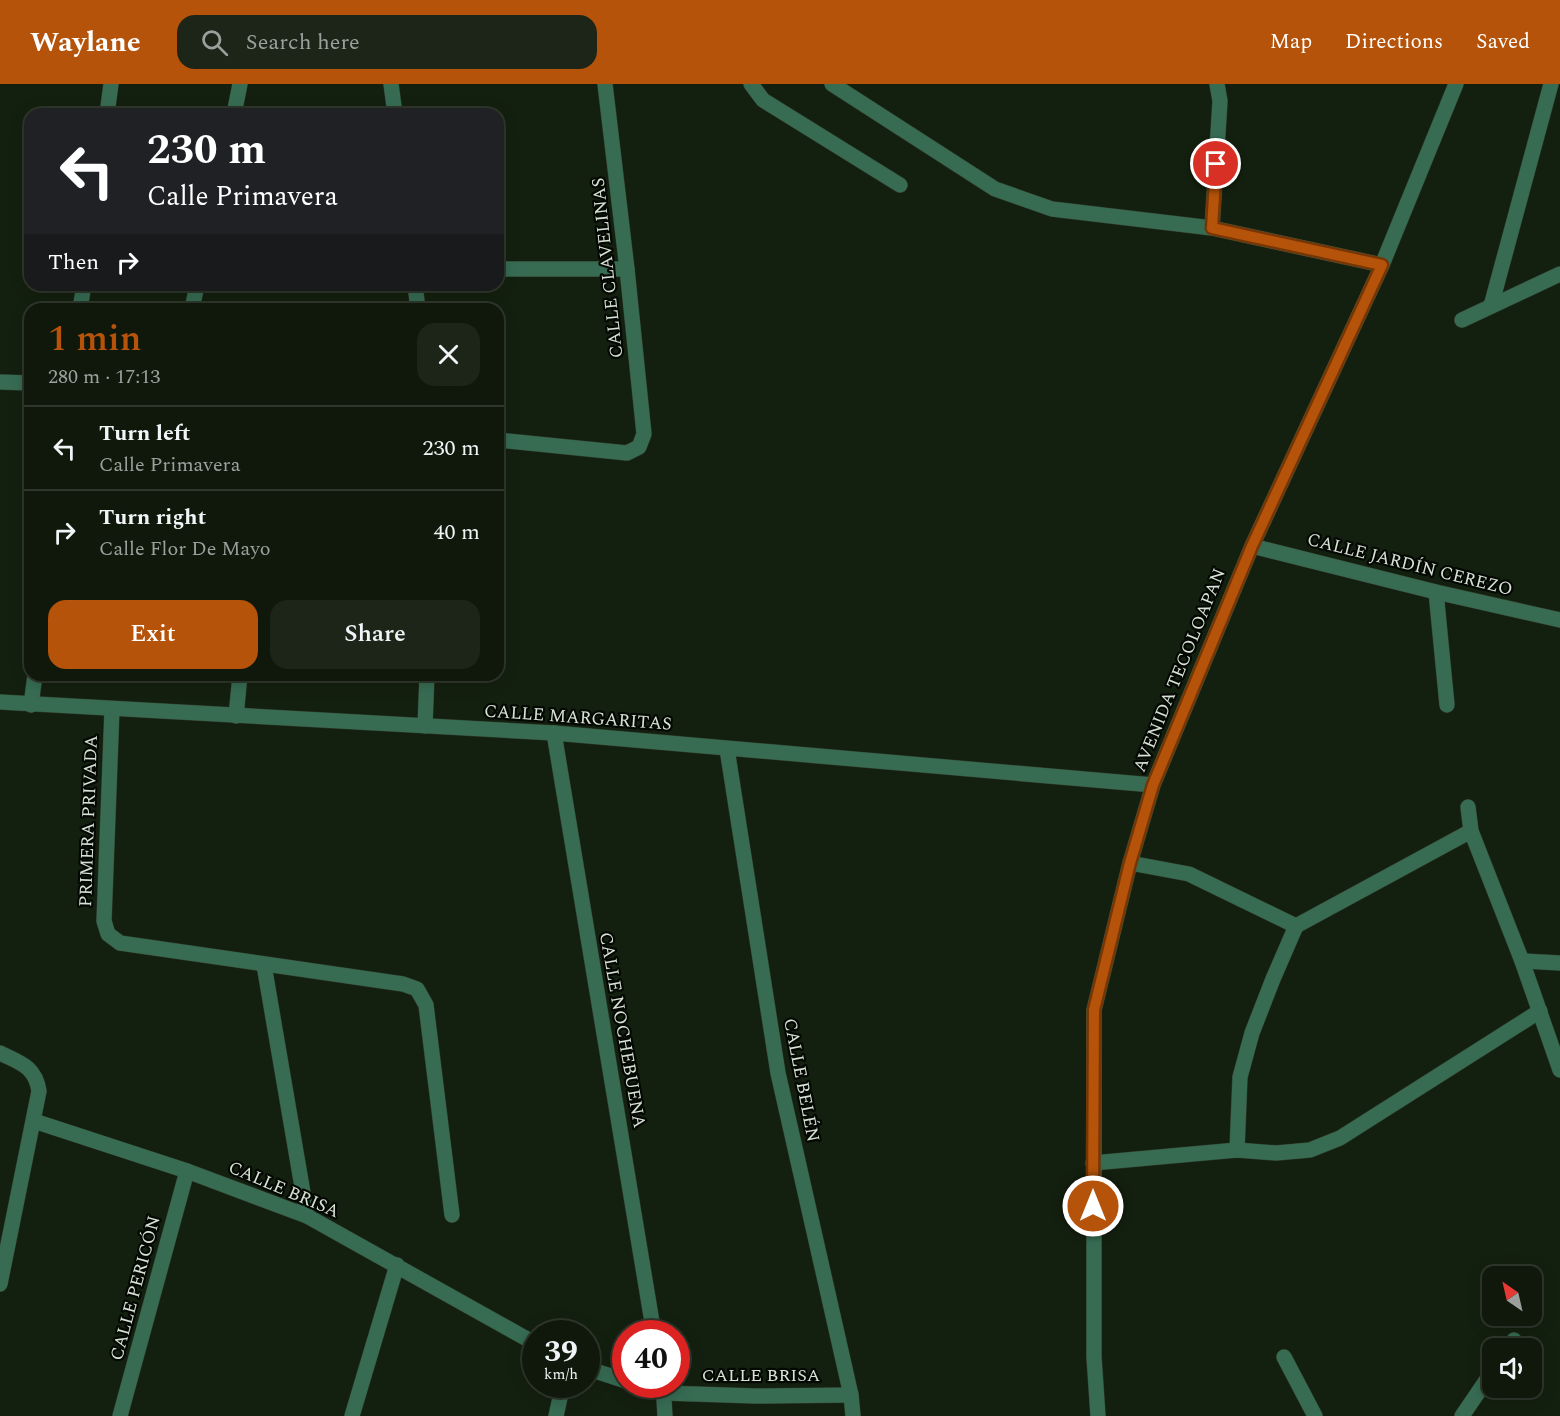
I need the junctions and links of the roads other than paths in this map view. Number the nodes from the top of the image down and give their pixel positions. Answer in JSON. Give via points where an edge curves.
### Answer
{"nodes":[{"id":1,"x":111,"y":84,"type":"edge"},
{"id":2,"x":240,"y":84,"type":"edge"},
{"id":3,"x":391,"y":84,"type":"edge"},
{"id":4,"x":605,"y":84,"type":"edge"},
{"id":5,"x":751,"y":84,"type":"edge"},
{"id":6,"x":832,"y":84,"type":"edge"},
{"id":7,"x":1217,"y":84,"type":"edge"},
{"id":8,"x":1456,"y":84,"type":"edge"},
{"id":9,"x":1551,"y":84,"type":"edge"},
{"id":10,"x":108,"y":108,"type":"edge"},
{"id":11,"x":235,"y":108,"type":"edge"},
{"id":12,"x":394,"y":108,"type":"edge"},
{"id":13,"x":900,"y":185,"type":"dead end"},
{"id":14,"x":1212,"y":228,"type":"junction"},
{"id":15,"x":1382,"y":265,"type":"junction"},
{"id":16,"x":504,"y":269,"type":"edge"},
{"id":17,"x":627,"y":269,"type":"junction"},
{"id":18,"x":1560,"y":274,"type":"edge"},
{"id":19,"x":1491,"y":306,"type":"junction"},
{"id":20,"x":1462,"y":320,"type":"dead end"},
{"id":21,"x":0,"y":382,"type":"edge"},
{"id":22,"x":24,"y":383,"type":"edge"},
{"id":23,"x":504,"y":442,"type":"edge"},
{"id":24,"x":1252,"y":546,"type":"junction"},
{"id":25,"x":1436,"y":592,"type":"junction"},
{"id":26,"x":1560,"y":620,"type":"edge"},
{"id":27,"x":34,"y":681,"type":"edge"},
{"id":28,"x":239,"y":681,"type":"edge"},
{"id":29,"x":427,"y":681,"type":"edge"},
{"id":30,"x":0,"y":702,"type":"edge"},
{"id":31,"x":31,"y":705,"type":"junction"},
{"id":32,"x":1448,"y":705,"type":"dead end"},
{"id":33,"x":112,"y":709,"type":"junction"},
{"id":34,"x":236,"y":716,"type":"junction"},
{"id":35,"x":425,"y":726,"type":"junction"},
{"id":36,"x":554,"y":734,"type":"junction"},
{"id":37,"x":727,"y":749,"type":"junction"},
{"id":38,"x":1153,"y":785,"type":"junction"},
{"id":39,"x":1468,"y":807,"type":"dead end"},
{"id":40,"x":1471,"y":831,"type":"junction"},
{"id":41,"x":1130,"y":863,"type":"junction"},
{"id":42,"x":1296,"y":926,"type":"junction"},
{"id":43,"x":1522,"y":961,"type":"junction"},
{"id":44,"x":1560,"y":963,"type":"edge"},
{"id":45,"x":264,"y":965,"type":"junction"},
{"id":46,"x":1540,"y":1011,"type":"junction"},
{"id":47,"x":0,"y":1053,"type":"edge"},
{"id":48,"x":1560,"y":1070,"type":"edge"},
{"id":49,"x":34,"y":1121,"type":"junction"},
{"id":50,"x":1237,"y":1150,"type":"junction"},
{"id":51,"x":1093,"y":1163,"type":"junction"},
{"id":52,"x":187,"y":1171,"type":"junction"},
{"id":53,"x":452,"y":1215,"type":"dead end"},
{"id":54,"x":307,"y":1216,"type":"junction"},
{"id":55,"x":397,"y":1265,"type":"junction"},
{"id":56,"x":0,"y":1284,"type":"edge"},
{"id":57,"x":652,"y":1320,"type":"edge"},
{"id":58,"x":522,"y":1336,"type":"edge"},
{"id":59,"x":1284,"y":1357,"type":"dead end"},
{"id":60,"x":1482,"y":1387,"type":"edge"},
{"id":61,"x":690,"y":1391,"type":"edge"},
{"id":62,"x":851,"y":1395,"type":"junction"},
{"id":63,"x":560,"y":1398,"type":"edge"},
{"id":64,"x":664,"y":1398,"type":"edge"},
{"id":65,"x":120,"y":1416,"type":"edge"},
{"id":66,"x":352,"y":1416,"type":"edge"},
{"id":67,"x":556,"y":1416,"type":"edge"},
{"id":68,"x":665,"y":1416,"type":"edge"},
{"id":69,"x":854,"y":1416,"type":"edge"},
{"id":70,"x":1098,"y":1416,"type":"edge"},
{"id":71,"x":1315,"y":1416,"type":"edge"},
{"id":72,"x":1462,"y":1416,"type":"edge"}],
"edges":[{"from":1,"to":10,"type":"street"},
{"from":2,"to":11,"type":"street"},
{"from":3,"to":12,"type":"street"},
{"from":4,"to":17,"type":"street","name":"CALLE CLAVELINAS"},
{"from":5,"to":13,"type":"street","via":[[763,100]]},
{"from":6,"to":14,"type":"street","via":[[995,189],[1052,209]]},
{"from":7,"to":14,"type":"street","via":[[1220,101]]},
{"from":8,"to":15,"type":"street","name":"AVENIDA TECOLOAPAN"},
{"from":9,"to":19,"type":"street"},
{"from":14,"to":15,"type":"street"},
{"from":15,"to":24,"type":"street","name":"AVENIDA TECOLOAPAN"},
{"from":16,"to":17,"type":"street"},
{"from":17,"to":23,"type":"street","name":"CALLE CLAVELINAS","via":[[644,434],[639,447],[627,453]]},
{"from":18,"to":19,"type":"street"},
{"from":19,"to":20,"type":"street"},
{"from":21,"to":22,"type":"street"},
{"from":24,"to":25,"type":"street","name":"CALLE JARDÍN CEREZO"},
{"from":24,"to":38,"type":"street","name":"AVENIDA TECOLOAPAN"},
{"from":25,"to":26,"type":"street","name":"CALLE JARDÍN CEREZO"},
{"from":25,"to":32,"type":"street"},
{"from":27,"to":31,"type":"street"},
{"from":28,"to":34,"type":"street"},
{"from":29,"to":35,"type":"street"},
{"from":30,"to":31,"type":"street","name":"CALLE MARGARITAS"},
{"from":31,"to":33,"type":"street","name":"CALLE MARGARITAS"},
{"from":33,"to":34,"type":"street","name":"CALLE MARGARITAS"},
{"from":33,"to":45,"type":"street","name":"PRIMERA PRIVADA","via":[[104,921],[108,934],[120,944]]},
{"from":34,"to":35,"type":"street","name":"CALLE MARGARITAS"},
{"from":35,"to":36,"type":"street","name":"CALLE MARGARITAS"},
{"from":36,"to":37,"type":"street","name":"CALLE MARGARITAS"},
{"from":36,"to":57,"type":"street","name":"CALLE NOCHEBUENA"},
{"from":37,"to":38,"type":"street","name":"CALLE MARGARITAS"},
{"from":37,"to":62,"type":"street","name":"CALLE BELÉN","via":[[778,1073]]},
{"from":38,"to":41,"type":"street","name":"AVENIDA TECOLOAPAN"},
{"from":39,"to":40,"type":"street"},
{"from":40,"to":42,"type":"street"},
{"from":40,"to":43,"type":"street"},
{"from":41,"to":42,"type":"street","via":[[1189,874]]},
{"from":41,"to":51,"type":"street","name":"AVENIDA TECOLOAPAN","via":[[1094,1010]]},
{"from":42,"to":50,"type":"street","via":[[1272,979],[1240,1077]]},
{"from":43,"to":44,"type":"street"},
{"from":43,"to":46,"type":"street"},
{"from":45,"to":53,"type":"street","via":[[417,989],[426,1005]]},
{"from":45,"to":54,"type":"street"},
{"from":46,"to":48,"type":"street"},
{"from":46,"to":50,"type":"street","via":[[1340,1138],[1310,1150]]},
{"from":47,"to":49,"type":"street","via":[[28,1068],[37,1079]]},
{"from":49,"to":52,"type":"street","name":"CALLE BRISA"},
{"from":49,"to":56,"type":"street"},
{"from":50,"to":51,"type":"street"},
{"from":51,"to":70,"type":"street","name":"AVENIDA TECOLOAPAN"},
{"from":52,"to":54,"type":"street","name":"CALLE BRISA"},
{"from":52,"to":65,"type":"street","name":"CALLE PERICÓN"},
{"from":54,"to":55,"type":"street","name":"CALLE BRISA"},
{"from":55,"to":58,"type":"street","name":"CALLE BRISA"},
{"from":55,"to":66,"type":"street"},
{"from":59,"to":71,"type":"street"},
{"from":60,"to":72,"type":"street"},
{"from":61,"to":62,"type":"street","name":"CALLE BRISA","via":[[755,1396]]},
{"from":62,"to":69,"type":"street","name":"CALLE BELÉN"},
{"from":63,"to":67,"type":"street"},
{"from":64,"to":68,"type":"street"}]}
